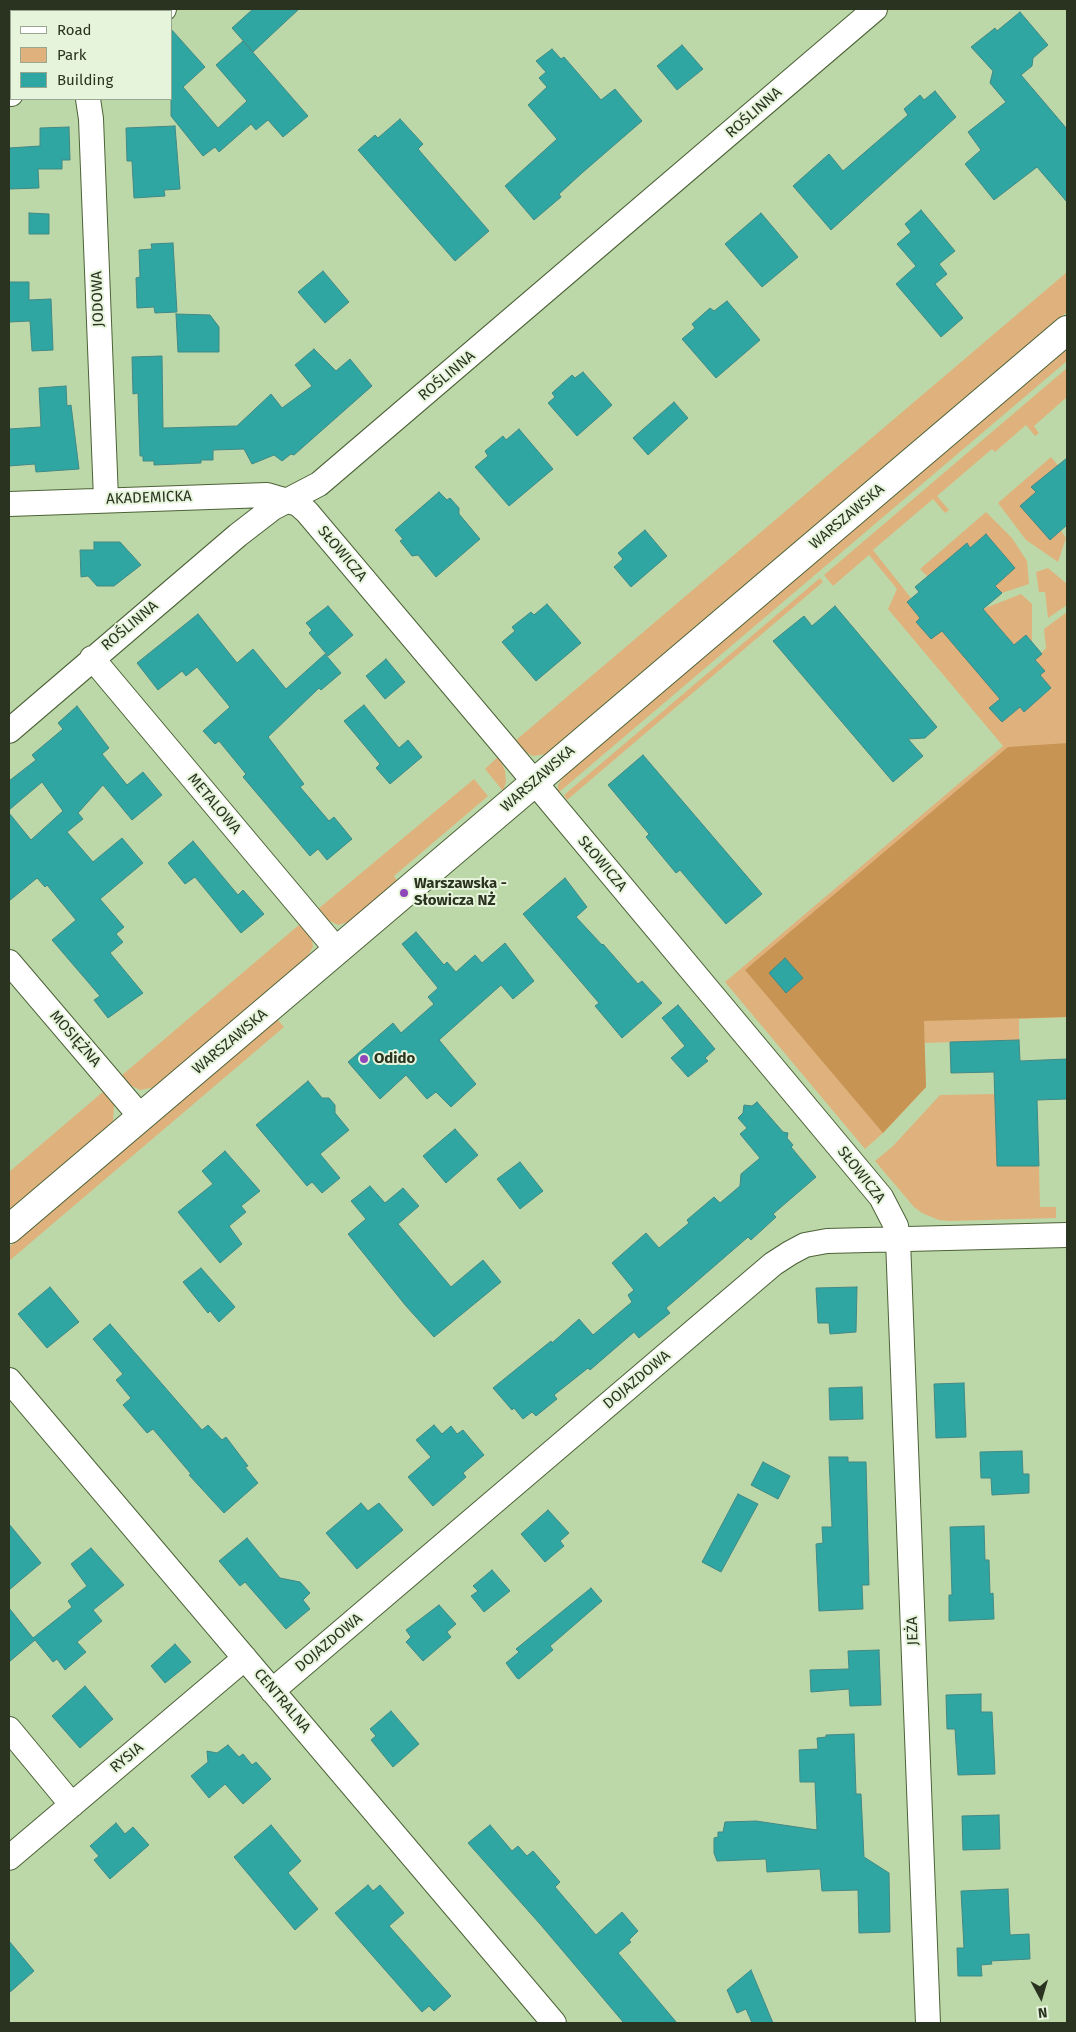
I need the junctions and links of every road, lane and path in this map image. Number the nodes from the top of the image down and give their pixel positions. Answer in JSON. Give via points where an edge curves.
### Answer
{"nodes":[{"id":1,"x":876,"y":9,"type":"edge"},
{"id":2,"x":88,"y":100,"type":"edge"},
{"id":3,"x":1067,"y":330,"type":"edge"},
{"id":4,"x":106,"y":499,"type":"junction"},
{"id":5,"x":290,"y":500,"type":"junction"},
{"id":6,"x":9,"y":504,"type":"edge"},
{"id":7,"x":92,"y":658,"type":"junction"},
{"id":8,"x":9,"y":731,"type":"edge"},
{"id":9,"x":534,"y":783,"type":"junction"},
{"id":10,"x":338,"y":950,"type":"junction"},
{"id":11,"x":9,"y":962,"type":"edge"},
{"id":12,"x":141,"y":1117,"type":"junction"},
{"id":13,"x":9,"y":1230,"type":"edge"},
{"id":14,"x":1067,"y":1235,"type":"edge"},
{"id":15,"x":898,"y":1240,"type":"junction"},
{"id":16,"x":9,"y":1380,"type":"edge"},
{"id":17,"x":245,"y":1658,"type":"junction"},
{"id":18,"x":272,"y":1691,"type":"junction"},
{"id":19,"x":9,"y":1729,"type":"edge"},
{"id":20,"x":72,"y":1804,"type":"junction"},
{"id":21,"x":9,"y":1858,"type":"edge"},
{"id":22,"x":554,"y":2023,"type":"edge"},
{"id":23,"x":928,"y":2023,"type":"edge"}],
"edges":[{"from":1,"to":5,"type":"street","name":"ROŚLINNA","via":[[319,484]]},
{"from":2,"to":4,"type":"street","name":"JODOWA"},
{"from":3,"to":9,"type":"street","name":"WARSZAWSKA"},
{"from":4,"to":5,"type":"street","name":"AKADEMICKA","via":[[267,495]]},
{"from":4,"to":6,"type":"street","name":"AKADEMICKA"},
{"from":5,"to":7,"type":"street","name":"ROŚLINNA","via":[[273,508],[238,535]]},
{"from":5,"to":9,"type":"street","name":"SŁOWICZA","via":[[306,512]]},
{"from":7,"to":8,"type":"street","name":"ROŚLINNA"},
{"from":7,"to":10,"type":"street","name":"METALOWA"},
{"from":9,"to":10,"type":"street","name":"WARSZAWSKA"},
{"from":9,"to":15,"type":"street","name":"SŁOWICZA","via":[[881,1197],[896,1226]]},
{"from":10,"to":12,"type":"street","name":"WARSZAWSKA"},
{"from":11,"to":12,"type":"street","name":"MOSIĘŻNA"},
{"from":12,"to":13,"type":"street","name":"WARSZAWSKA"},
{"from":14,"to":15,"type":"street","name":"DOJAZDOWA"},
{"from":15,"to":18,"type":"street","name":"DOJAZDOWA","via":[[828,1241],[805,1245],[773,1264]]},
{"from":15,"to":23,"type":"street","name":"JEŻA"},
{"from":16,"to":17,"type":"street","name":"CENTRALNA"},
{"from":17,"to":18,"type":"street","name":"CENTRALNA"},
{"from":17,"to":20,"type":"street","name":"RYSIA"},
{"from":18,"to":22,"type":"street","name":"CENTRALNA"},
{"from":19,"to":20,"type":"street"},
{"from":20,"to":21,"type":"street","name":"RYSIA"}]}
